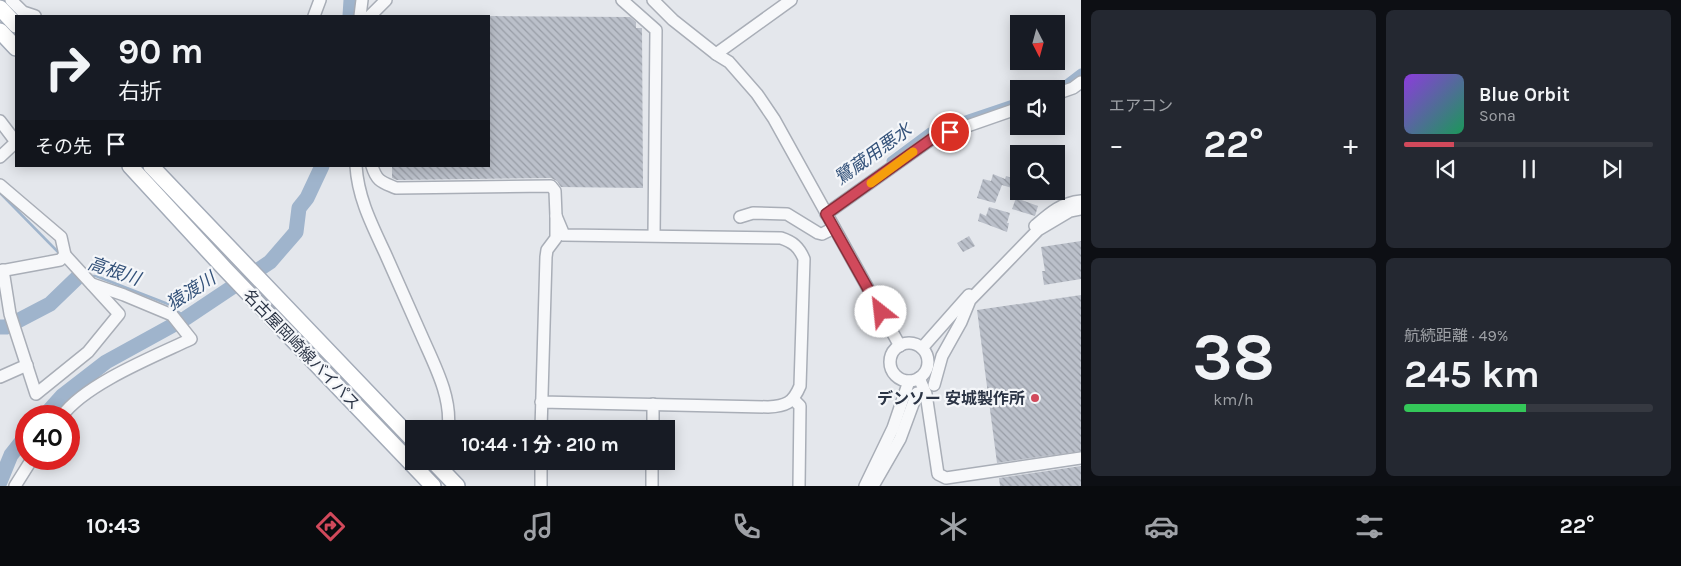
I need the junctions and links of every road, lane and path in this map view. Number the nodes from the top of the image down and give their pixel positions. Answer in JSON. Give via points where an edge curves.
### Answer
{"nodes":[{"id":1,"x":11,"y":0,"type":"edge"},
{"id":2,"x":320,"y":0,"type":"edge"},
{"id":3,"x":362,"y":0,"type":"edge"},
{"id":4,"x":386,"y":0,"type":"edge"},
{"id":5,"x":622,"y":0,"type":"edge"},
{"id":6,"x":653,"y":0,"type":"edge"},
{"id":7,"x":791,"y":0,"type":"edge"},
{"id":8,"x":0,"y":8,"type":"edge"},
{"id":9,"x":32,"y":15,"type":"edge"},
{"id":10,"x":314,"y":15,"type":"edge"},
{"id":11,"x":360,"y":15,"type":"edge"},
{"id":12,"x":371,"y":15,"type":"edge"},
{"id":13,"x":15,"y":24,"type":"edge"},
{"id":14,"x":0,"y":31,"type":"edge"},
{"id":15,"x":15,"y":47,"type":"edge"},
{"id":16,"x":716,"y":54,"type":"junction"},
{"id":17,"x":1081,"y":82,"type":"edge"},
{"id":18,"x":1065,"y":91,"type":"edge"},
{"id":19,"x":1010,"y":111,"type":"edge"},
{"id":20,"x":0,"y":121,"type":"edge"},
{"id":21,"x":15,"y":141,"type":"edge"},
{"id":22,"x":15,"y":143,"type":"edge"},
{"id":23,"x":0,"y":157,"type":"edge"},
{"id":24,"x":131,"y":167,"type":"edge"},
{"id":25,"x":152,"y":167,"type":"edge"},
{"id":26,"x":356,"y":167,"type":"edge"},
{"id":27,"x":372,"y":167,"type":"edge"},
{"id":28,"x":0,"y":185,"type":"edge"},
{"id":29,"x":1081,"y":201,"type":"edge"},
{"id":30,"x":1081,"y":209,"type":"edge"},
{"id":31,"x":826,"y":214,"type":"junction"},
{"id":32,"x":556,"y":216,"type":"junction"},
{"id":33,"x":740,"y":217,"type":"dead end"},
{"id":34,"x":834,"y":228,"type":"junction"},
{"id":35,"x":654,"y":235,"type":"junction"},
{"id":36,"x":65,"y":255,"type":"junction"},
{"id":37,"x":1,"y":270,"type":"edge"},
{"id":38,"x":91,"y":283,"type":"junction"},
{"id":39,"x":900,"y":346,"type":"junction"},
{"id":40,"x":922,"y":348,"type":"junction"},
{"id":41,"x":27,"y":365,"type":"junction"},
{"id":42,"x":0,"y":377,"type":"edge"},
{"id":43,"x":909,"y":379,"type":"junction"},
{"id":44,"x":934,"y":385,"type":"dead end"},
{"id":45,"x":917,"y":393,"type":"dead end"},
{"id":46,"x":793,"y":399,"type":"junction"},
{"id":47,"x":541,"y":402,"type":"junction"},
{"id":48,"x":653,"y":404,"type":"junction"},
{"id":49,"x":73,"y":405,"type":"edge"},
{"id":50,"x":448,"y":420,"type":"edge"},
{"id":51,"x":541,"y":420,"type":"edge"},
{"id":52,"x":653,"y":420,"type":"edge"},
{"id":53,"x":405,"y":432,"type":"edge"},
{"id":54,"x":1081,"y":458,"type":"edge"},
{"id":55,"x":25,"y":470,"type":"edge"},
{"id":56,"x":442,"y":470,"type":"edge"},
{"id":57,"x":541,"y":470,"type":"edge"},
{"id":58,"x":652,"y":470,"type":"edge"},
{"id":59,"x":429,"y":484,"type":"edge"},
{"id":60,"x":15,"y":486,"type":"edge"},
{"id":61,"x":457,"y":486,"type":"edge"},
{"id":62,"x":541,"y":486,"type":"edge"},
{"id":63,"x":652,"y":486,"type":"edge"},
{"id":64,"x":798,"y":486,"type":"edge"},
{"id":65,"x":865,"y":486,"type":"edge"},
{"id":66,"x":873,"y":486,"type":"edge"}],
"edges":[{"from":1,"to":9,"type":"street","via":[[23,12]]},
{"from":2,"to":10,"type":"street"},
{"from":3,"to":11,"type":"street"},
{"from":4,"to":12,"type":"street"},
{"from":5,"to":35,"type":"street","via":[[656,30]]},
{"from":6,"to":16,"type":"street"},
{"from":7,"to":16,"type":"street"},
{"from":8,"to":13,"type":"main road"},
{"from":14,"to":15,"type":"main road"},
{"from":16,"to":31,"type":"street","via":[[729,62],[757,94]]},
{"from":17,"to":18,"type":"street"},
{"from":19,"to":31,"type":"street","via":[[933,138]]},
{"from":20,"to":21,"type":"street"},
{"from":22,"to":23,"type":"street"},
{"from":24,"to":59,"type":"main road","name":"名古屋岡崎線バイパス"},
{"from":25,"to":53,"type":"main road","name":"名古屋岡崎線バイパス"},
{"from":26,"to":50,"type":"street","via":[[366,211],[444,389]]},
{"from":27,"to":32,"type":"street","via":[[376,178],[396,188],[551,186],[555,191]]},
{"from":28,"to":36,"type":"street","via":[[61,237]]},
{"from":29,"to":40,"type":"street","via":[[1056,208],[1038,223]]},
{"from":30,"to":44,"type":"street","via":[[1070,211],[1038,230],[970,300],[942,356]]},
{"from":31,"to":34,"type":"street"},
{"from":32,"to":35,"type":"street","via":[[564,235]]},
{"from":32,"to":47,"type":"street","via":[[556,238],[546,257]]},
{"from":33,"to":34,"type":"street","via":[[753,213],[787,214],[818,233]]},
{"from":34,"to":39,"type":"street"},
{"from":35,"to":46,"type":"street","via":[[781,238],[796,246],[804,259],[800,386]]},
{"from":36,"to":37,"type":"street","via":[[60,260]]},
{"from":36,"to":38,"type":"street"},
{"from":37,"to":41,"type":"street","via":[[10,314]]},
{"from":38,"to":41,"type":"street","via":[[119,314],[88,352],[36,394]]},
{"from":38,"to":49,"type":"street","via":[[172,315],[191,338],[124,371]]},
{"from":39,"to":40,"type":"street","via":[[911,343]]},
{"from":39,"to":43,"type":"street","via":[[893,352],[892,371]]},
{"from":40,"to":43,"type":"street","via":[[927,355],[925,372]]},
{"from":41,"to":42,"type":"street"},
{"from":43,"to":54,"type":"street","via":[[926,394],[938,474],[946,478]]},
{"from":43,"to":65,"type":"street"},
{"from":45,"to":66,"type":"street","via":[[900,439]]},
{"from":46,"to":48,"type":"street","via":[[779,406]]},
{"from":46,"to":64,"type":"street","via":[[800,406]]},
{"from":47,"to":48,"type":"street"},
{"from":47,"to":51,"type":"street"},
{"from":48,"to":52,"type":"street"},
{"from":55,"to":60,"type":"street"},
{"from":56,"to":61,"type":"main road"},
{"from":57,"to":62,"type":"street"},
{"from":58,"to":63,"type":"street"}]}
